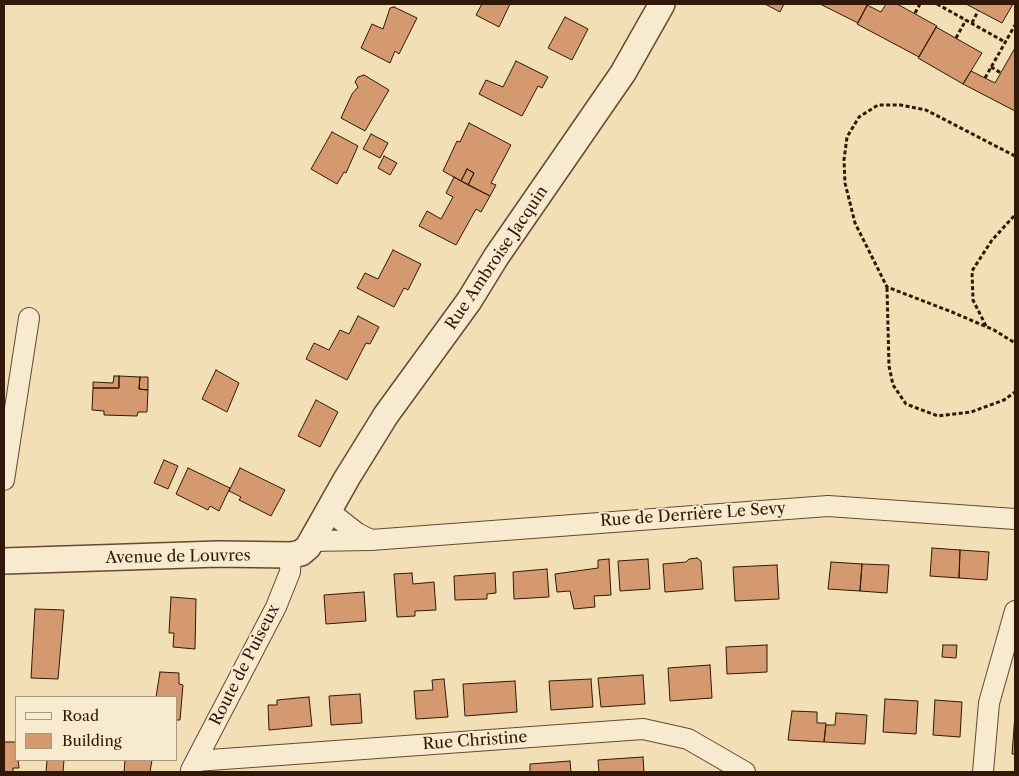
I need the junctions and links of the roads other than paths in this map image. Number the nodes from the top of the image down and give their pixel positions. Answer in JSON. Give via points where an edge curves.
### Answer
{"nodes":[{"id":1,"x":662,"y":4,"type":"edge"},
{"id":2,"x":29,"y":318,"type":"dead end"},
{"id":3,"x":8,"y":429,"type":"edge"},
{"id":4,"x":4,"y":480,"type":"edge"},
{"id":5,"x":329,"y":511,"type":"junction"},
{"id":6,"x":1015,"y":519,"type":"edge"},
{"id":7,"x":371,"y":540,"type":"junction"},
{"id":8,"x":311,"y":541,"type":"junction"},
{"id":9,"x":291,"y":555,"type":"junction"},
{"id":10,"x":4,"y":561,"type":"edge"},
{"id":11,"x":1015,"y":612,"type":"edge"},
{"id":12,"x":193,"y":767,"type":"edge"},
{"id":13,"x":745,"y":772,"type":"edge"},
{"id":14,"x":983,"y":772,"type":"edge"}],
"edges":[{"from":1,"to":5,"type":"street","name":"Rue Ambroise Jacquin","via":[[623,74],[469,301],[386,415]]},
{"from":2,"to":3,"type":"street"},
{"from":3,"to":4,"type":"street"},
{"from":5,"to":7,"type":"street"},
{"from":5,"to":8,"type":"street"},
{"from":6,"to":7,"type":"street","name":"Rue de Derrière Le Sevy","via":[[828,506]]},
{"from":7,"to":8,"type":"street","name":"Rue de Derrière Le Sevy"},
{"from":8,"to":9,"type":"street","via":[[301,552]]},
{"from":9,"to":10,"type":"street","name":"Avenue de Louvres"},
{"from":9,"to":12,"type":"street","name":"Route de Puiseux","via":[[290,572],[276,607]]},
{"from":11,"to":14,"type":"street","via":[[988,703]]},
{"from":12,"to":13,"type":"street","name":"Rue Christine","via":[[643,728],[688,739]]}]}
